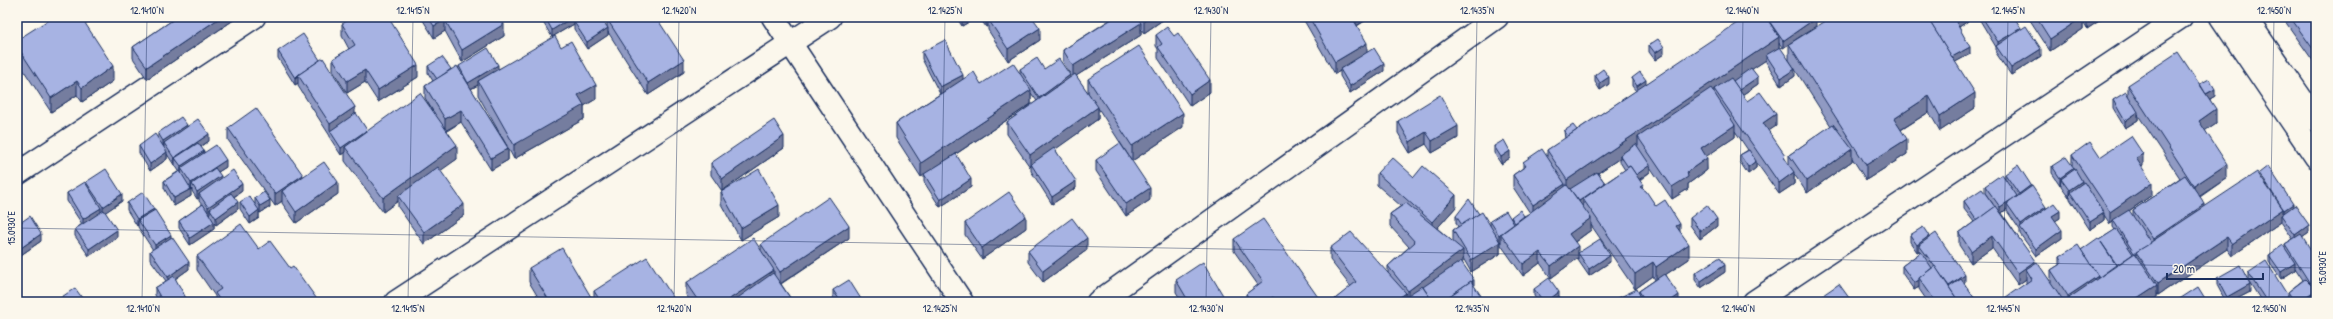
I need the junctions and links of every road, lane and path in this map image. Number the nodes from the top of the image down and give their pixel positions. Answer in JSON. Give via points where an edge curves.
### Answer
{"nodes":[{"id":1,"x":254,"y":17,"type":"edge"},
{"id":2,"x":773,"y":17,"type":"edge"},
{"id":3,"x":830,"y":17,"type":"edge"},
{"id":4,"x":1497,"y":17,"type":"edge"},
{"id":5,"x":2181,"y":17,"type":"edge"},
{"id":6,"x":2221,"y":17,"type":"edge"},
{"id":7,"x":2245,"y":17,"type":"edge"},
{"id":8,"x":790,"y":43,"type":"junction"},
{"id":9,"x":2316,"y":120,"type":"edge"},
{"id":10,"x":2316,"y":157,"type":"edge"},
{"id":11,"x":17,"y":174,"type":"edge"},
{"id":12,"x":396,"y":302,"type":"edge"},
{"id":13,"x":962,"y":302,"type":"edge"},
{"id":14,"x":1098,"y":302,"type":"edge"},
{"id":15,"x":1754,"y":302,"type":"edge"}],
"edges":[{"from":1,"to":11,"type":"street"},
{"from":2,"to":8,"type":"street"},
{"from":3,"to":8,"type":"street"},
{"from":4,"to":14,"type":"street"},
{"from":5,"to":15,"type":"street"},
{"from":6,"to":10,"type":"street"},
{"from":7,"to":9,"type":"street"},
{"from":8,"to":12,"type":"street"},
{"from":8,"to":13,"type":"street"}]}
